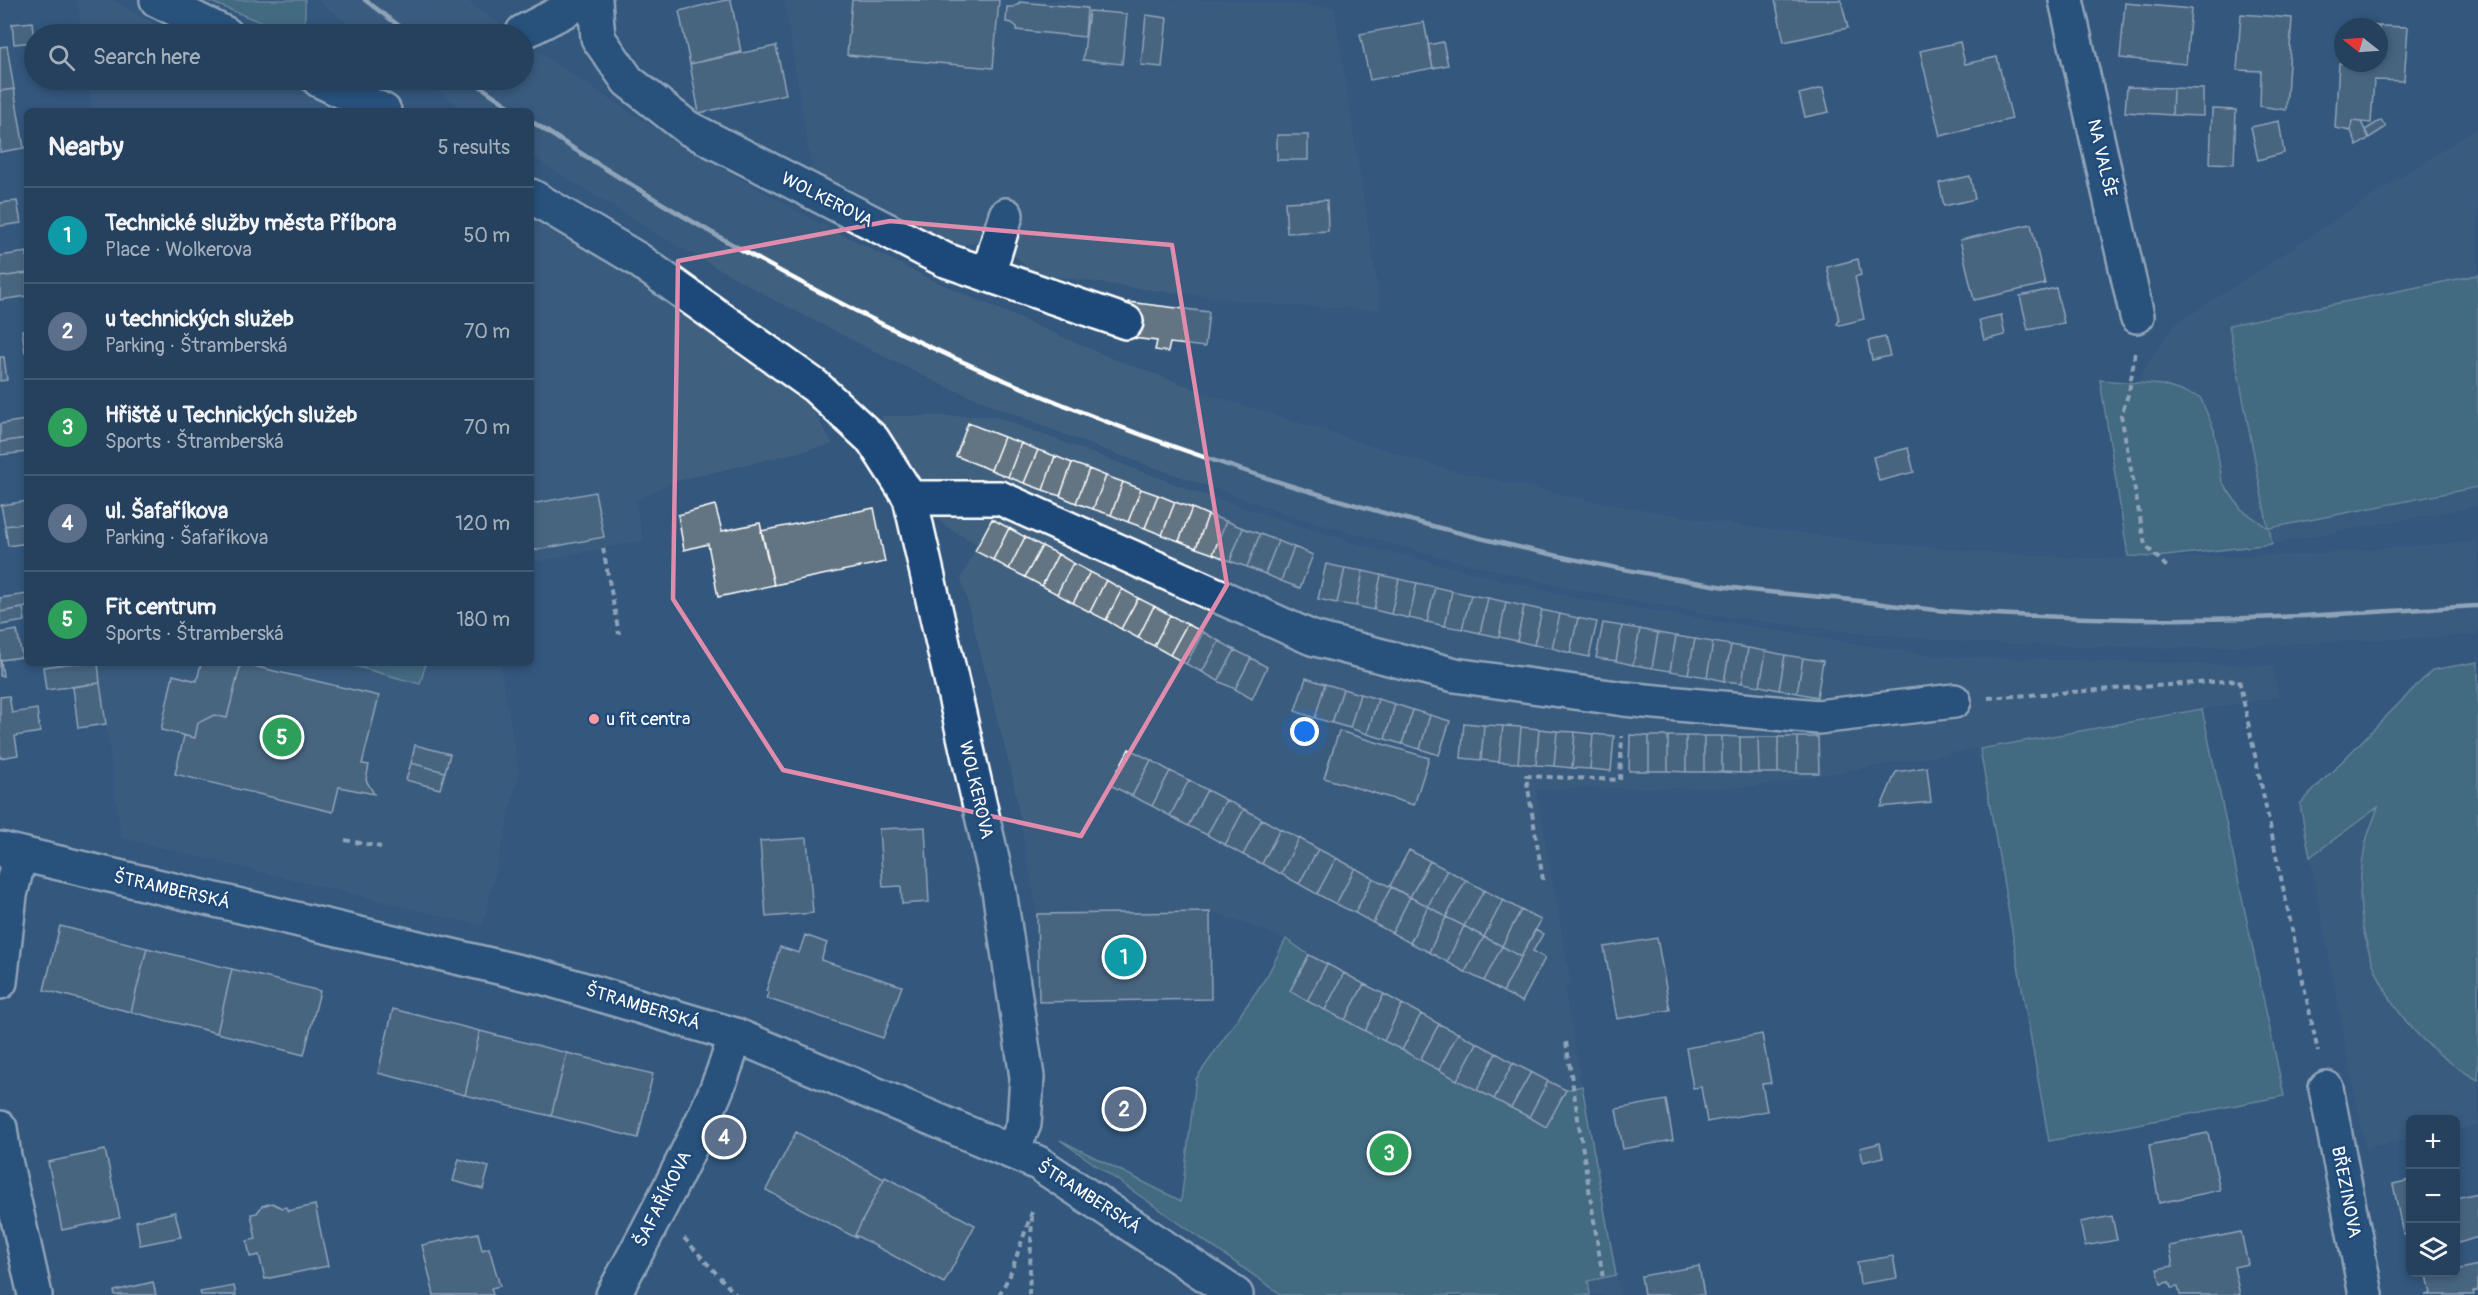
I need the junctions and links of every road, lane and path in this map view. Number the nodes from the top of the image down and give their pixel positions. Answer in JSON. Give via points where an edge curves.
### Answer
{"nodes":[{"id":1,"x":157,"y":0,"type":"edge"},
{"id":2,"x":585,"y":0,"type":"edge"},
{"id":3,"x":595,"y":0,"type":"edge"},
{"id":4,"x":2066,"y":0,"type":"edge"},
{"id":5,"x":206,"y":24,"type":"edge"},
{"id":6,"x":534,"y":26,"type":"edge"},
{"id":7,"x":340,"y":90,"type":"edge"},
{"id":8,"x":378,"y":108,"type":"edge"},
{"id":9,"x":534,"y":198,"type":"edge"},
{"id":10,"x":1006,"y":215,"type":"dead end"},
{"id":11,"x":988,"y":275,"type":"junction"},
{"id":12,"x":2137,"y":316,"type":"joint"},
{"id":13,"x":1126,"y":322,"type":"dead end"},
{"id":14,"x":910,"y":498,"type":"junction"},
{"id":15,"x":603,"y":548,"type":"dead end"},
{"id":16,"x":2168,"y":567,"type":"dead end"},
{"id":17,"x":619,"y":634,"type":"dead end"},
{"id":18,"x":1624,"y":699,"type":"junction"},
{"id":19,"x":1954,"y":701,"type":"joint"},
{"id":20,"x":345,"y":840,"type":"dead end"},
{"id":21,"x":381,"y":847,"type":"dead end"},
{"id":22,"x":10,"y":852,"type":"edge"},
{"id":23,"x":1543,"y":880,"type":"dead end"},
{"id":24,"x":0,"y":980,"type":"edge"},
{"id":25,"x":735,"y":1035,"type":"junction"},
{"id":26,"x":1566,"y":1042,"type":"dead end"},
{"id":27,"x":2326,"y":1088,"type":"joint"},
{"id":28,"x":0,"y":1128,"type":"edge"},
{"id":29,"x":1012,"y":1152,"type":"junction"},
{"id":30,"x":659,"y":1210,"type":"junction"},
{"id":31,"x":1603,"y":1278,"type":"dead end"},
{"id":32,"x":35,"y":1295,"type":"edge"},
{"id":33,"x":613,"y":1295,"type":"edge"},
{"id":34,"x":736,"y":1295,"type":"edge"},
{"id":35,"x":999,"y":1295,"type":"edge"},
{"id":36,"x":1029,"y":1295,"type":"edge"},
{"id":37,"x":1236,"y":1295,"type":"edge"},
{"id":38,"x":2366,"y":1295,"type":"edge"}],
"edges":[{"from":1,"to":5,"type":"street"},
{"from":2,"to":6,"type":"street"},
{"from":3,"to":11,"type":"street","name":"WOLKEROVA","via":[[598,38],[628,81],[688,128],[945,260]]},
{"from":4,"to":12,"type":"street","name":"NA VALŠE"},
{"from":7,"to":8,"type":"street"},
{"from":9,"to":14,"type":"street","name":"WOLKEROVA","via":[[647,266],[815,386],[873,440]]},
{"from":10,"to":11,"type":"street"},
{"from":11,"to":13,"type":"street","name":"WOLKEROVA"},
{"from":12,"to":16,"type":"path","via":[[2129,392],[2121,415],[2145,545]]},
{"from":14,"to":18,"type":"street","via":[[1000,498],[1312,638],[1455,675]]},
{"from":14,"to":29,"type":"street","name":"WOLKEROVA","via":[[999,891],[1027,1077],[1024,1124]]},
{"from":15,"to":17,"type":"path"},
{"from":18,"to":19,"type":"street","via":[[1818,717]]},
{"from":18,"to":23,"type":"path","via":[[1620,780],[1526,776]]},
{"from":19,"to":27,"type":"path","via":[[2239,680]]},
{"from":20,"to":21,"type":"path"},
{"from":22,"to":24,"type":"street","via":[[10,895]]},
{"from":22,"to":25,"type":"street","name":"ŠTRAMBERSKÁ","via":[[545,978]]},
{"from":25,"to":29,"type":"street","name":"ŠTRAMBERSKÁ"},
{"from":25,"to":30,"type":"street","name":"ŠAFAŘÍKOVA","via":[[710,1105]]},
{"from":26,"to":31,"type":"path"},
{"from":27,"to":38,"type":"street","name":"BŘEZINOVA"},
{"from":28,"to":32,"type":"street"},
{"from":29,"to":37,"type":"street","name":"ŠTRAMBERSKÁ","via":[[1038,1163]]},
{"from":30,"to":33,"type":"street","name":"ŠAFAŘÍKOVA"},
{"from":30,"to":34,"type":"path"},
{"from":35,"to":36,"type":"path","via":[[1032,1212]]}]}
